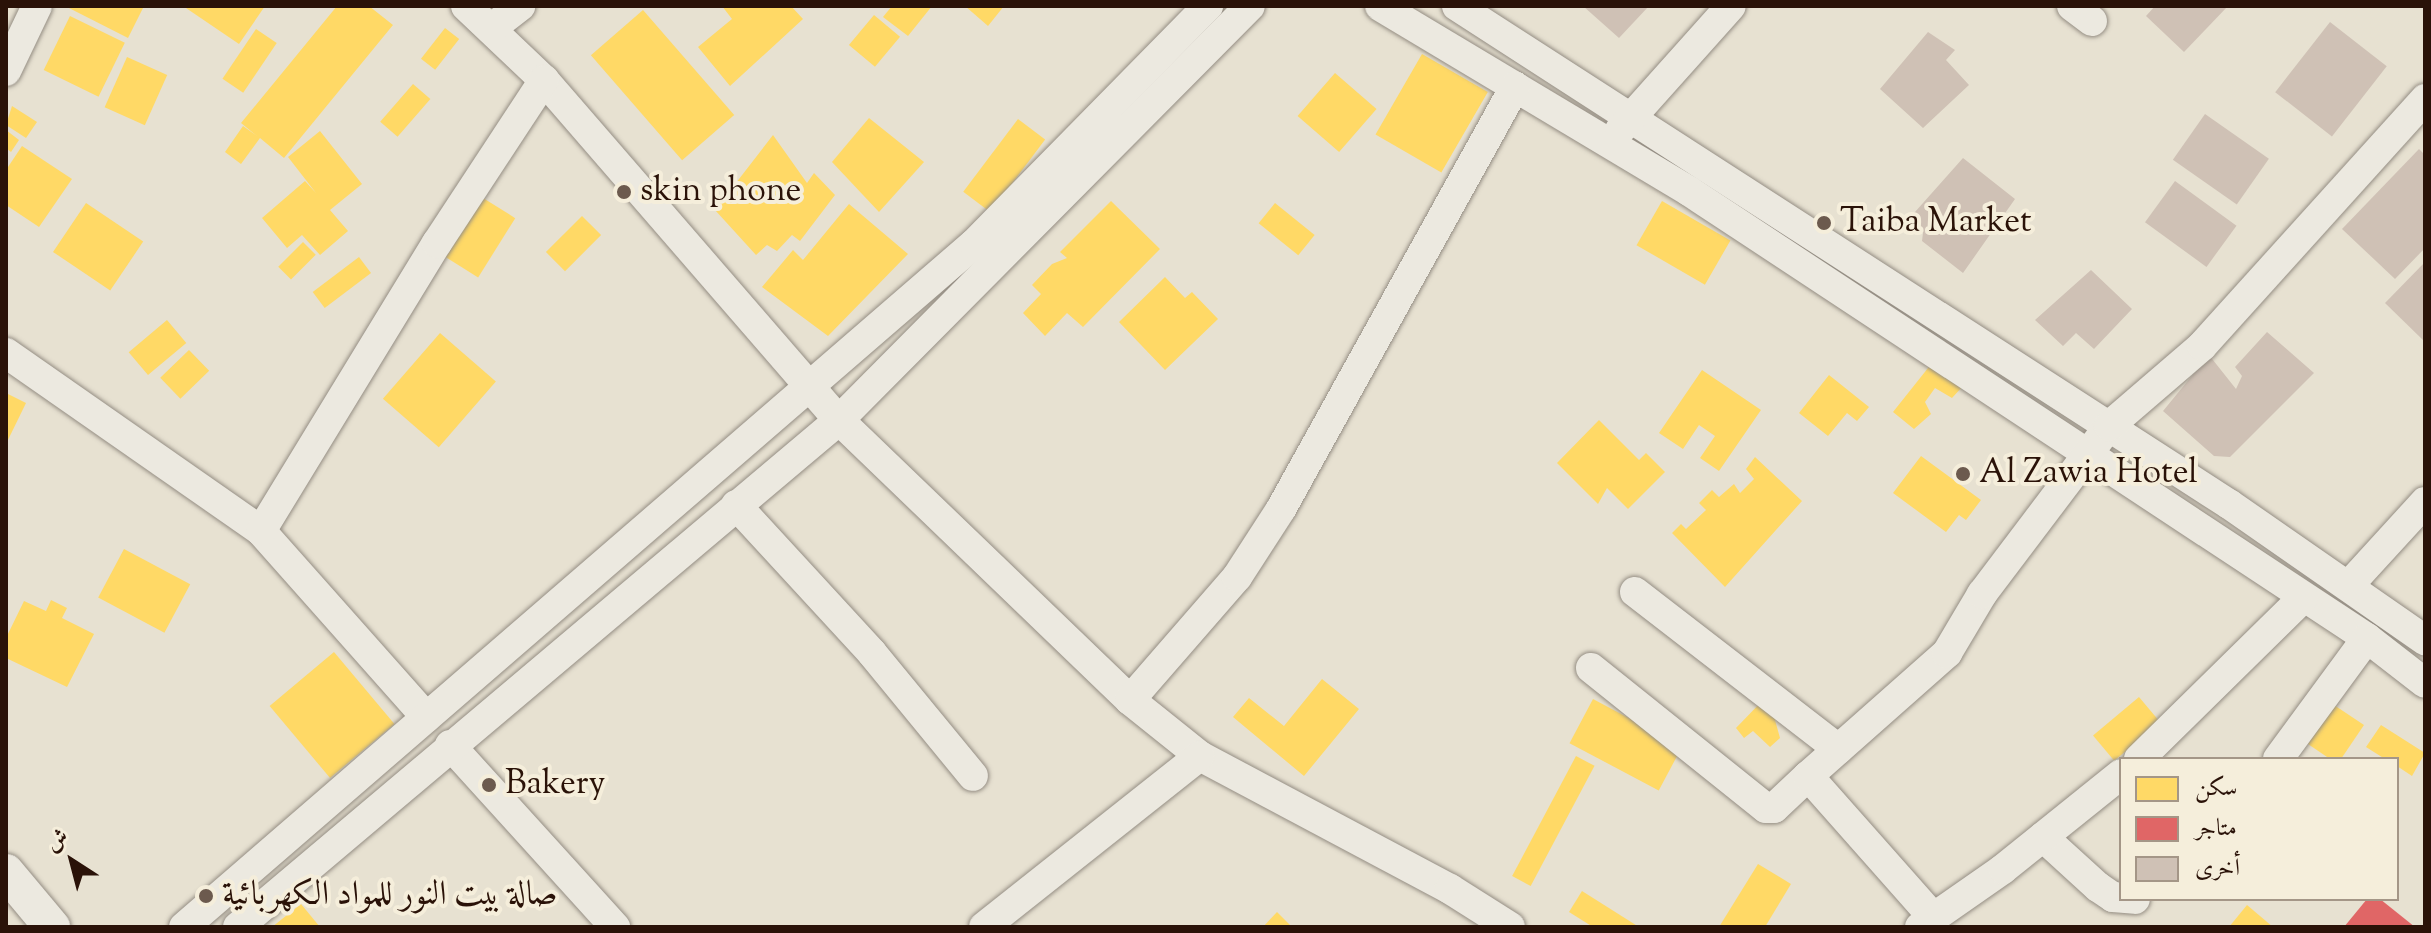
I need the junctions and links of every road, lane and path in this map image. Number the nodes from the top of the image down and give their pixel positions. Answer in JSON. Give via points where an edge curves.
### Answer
{"nodes":[{"id":1,"x":37,"y":6,"type":"edge"},
{"id":2,"x":466,"y":6,"type":"edge"},
{"id":3,"x":520,"y":6,"type":"edge"},
{"id":4,"x":1208,"y":6,"type":"edge"},
{"id":5,"x":1250,"y":6,"type":"edge"},
{"id":6,"x":1380,"y":6,"type":"edge"},
{"id":7,"x":1457,"y":6,"type":"edge"},
{"id":8,"x":1731,"y":6,"type":"edge"},
{"id":9,"x":492,"y":28,"type":"junction"},
{"id":10,"x":6,"y":71,"type":"edge"},
{"id":11,"x":544,"y":80,"type":"junction"},
{"id":12,"x":1515,"y":87,"type":"junction"},
{"id":13,"x":2425,"y":99,"type":"edge"},
{"id":14,"x":1631,"y":117,"type":"junction"},
{"id":15,"x":1608,"y":143,"type":"junction"},
{"id":16,"x":6,"y":353,"type":"edge"},
{"id":17,"x":810,"y":388,"type":"junction"},
{"id":18,"x":839,"y":420,"type":"junction"},
{"id":19,"x":2109,"y":426,"type":"junction"},
{"id":20,"x":2086,"y":455,"type":"junction"},
{"id":21,"x":2425,"y":502,"type":"edge"},
{"id":22,"x":736,"y":505,"type":"junction"},
{"id":23,"x":261,"y":531,"type":"junction"},
{"id":24,"x":2350,"y":584,"type":"junction"},
{"id":25,"x":1635,"y":592,"type":"dead end"},
{"id":26,"x":2303,"y":598,"type":"junction"},
{"id":27,"x":2367,"y":638,"type":"junction"},
{"id":28,"x":2425,"y":640,"type":"edge"},
{"id":29,"x":1591,"y":668,"type":"dead end"},
{"id":30,"x":2425,"y":683,"type":"edge"},
{"id":31,"x":1130,"y":700,"type":"junction"},
{"id":32,"x":426,"y":717,"type":"junction"},
{"id":33,"x":450,"y":745,"type":"junction"},
{"id":34,"x":1838,"y":749,"type":"junction"},
{"id":35,"x":1200,"y":756,"type":"junction"},
{"id":36,"x":2141,"y":757,"type":"edge"},
{"id":37,"x":2279,"y":757,"type":"edge"},
{"id":38,"x":973,"y":776,"type":"dead end"},
{"id":39,"x":1808,"y":776,"type":"junction"},
{"id":40,"x":2119,"y":776,"type":"edge"},
{"id":41,"x":2043,"y":837,"type":"junction"},
{"id":42,"x":6,"y":872,"type":"edge"},
{"id":43,"x":2119,"y":898,"type":"edge"},
{"id":44,"x":1926,"y":922,"type":"edge"},
{"id":45,"x":52,"y":927,"type":"edge"},
{"id":46,"x":184,"y":927,"type":"edge"},
{"id":47,"x":238,"y":927,"type":"edge"},
{"id":48,"x":615,"y":927,"type":"edge"},
{"id":49,"x":984,"y":927,"type":"edge"},
{"id":50,"x":1510,"y":927,"type":"edge"}],
"edges":[{"from":1,"to":10,"type":"street"},
{"from":2,"to":9,"type":"street"},
{"from":3,"to":9,"type":"street"},
{"from":4,"to":17,"type":"street","via":[[974,244]]},
{"from":5,"to":18,"type":"street"},
{"from":6,"to":12,"type":"street"},
{"from":7,"to":14,"type":"street"},
{"from":8,"to":14,"type":"street"},
{"from":9,"to":11,"type":"street"},
{"from":11,"to":17,"type":"street"},
{"from":11,"to":23,"type":"street"},
{"from":12,"to":15,"type":"street"},
{"from":12,"to":31,"type":"street","via":[[1281,509],[1237,577]]},
{"from":13,"to":19,"type":"street","via":[[2202,346]]},
{"from":14,"to":15,"type":"street"},
{"from":14,"to":19,"type":"street"},
{"from":15,"to":20,"type":"street","via":[[1689,191]]},
{"from":16,"to":23,"type":"street"},
{"from":17,"to":18,"type":"street"},
{"from":17,"to":32,"type":"street"},
{"from":18,"to":22,"type":"street"},
{"from":18,"to":31,"type":"street"},
{"from":19,"to":20,"type":"street"},
{"from":19,"to":24,"type":"street"},
{"from":20,"to":26,"type":"street"},
{"from":20,"to":34,"type":"street","via":[[1982,594],[1947,653]]},
{"from":21,"to":24,"type":"street"},
{"from":22,"to":33,"type":"street"},
{"from":22,"to":38,"type":"street","via":[[872,653]]},
{"from":23,"to":32,"type":"street"},
{"from":24,"to":28,"type":"street"},
{"from":25,"to":34,"type":"street"},
{"from":26,"to":27,"type":"street"},
{"from":26,"to":36,"type":"street"},
{"from":27,"to":30,"type":"street"},
{"from":27,"to":37,"type":"street"},
{"from":29,"to":39,"type":"street","via":[[1766,808],[1774,808]]},
{"from":31,"to":35,"type":"street"},
{"from":32,"to":46,"type":"street"},
{"from":33,"to":47,"type":"street"},
{"from":33,"to":48,"type":"street"},
{"from":34,"to":39,"type":"street"},
{"from":35,"to":49,"type":"street"},
{"from":35,"to":50,"type":"street","via":[[1450,889]]},
{"from":39,"to":44,"type":"street"},
{"from":40,"to":41,"type":"street"},
{"from":41,"to":43,"type":"street","via":[[2098,887]]},
{"from":41,"to":44,"type":"street"},
{"from":42,"to":45,"type":"street"}]}
